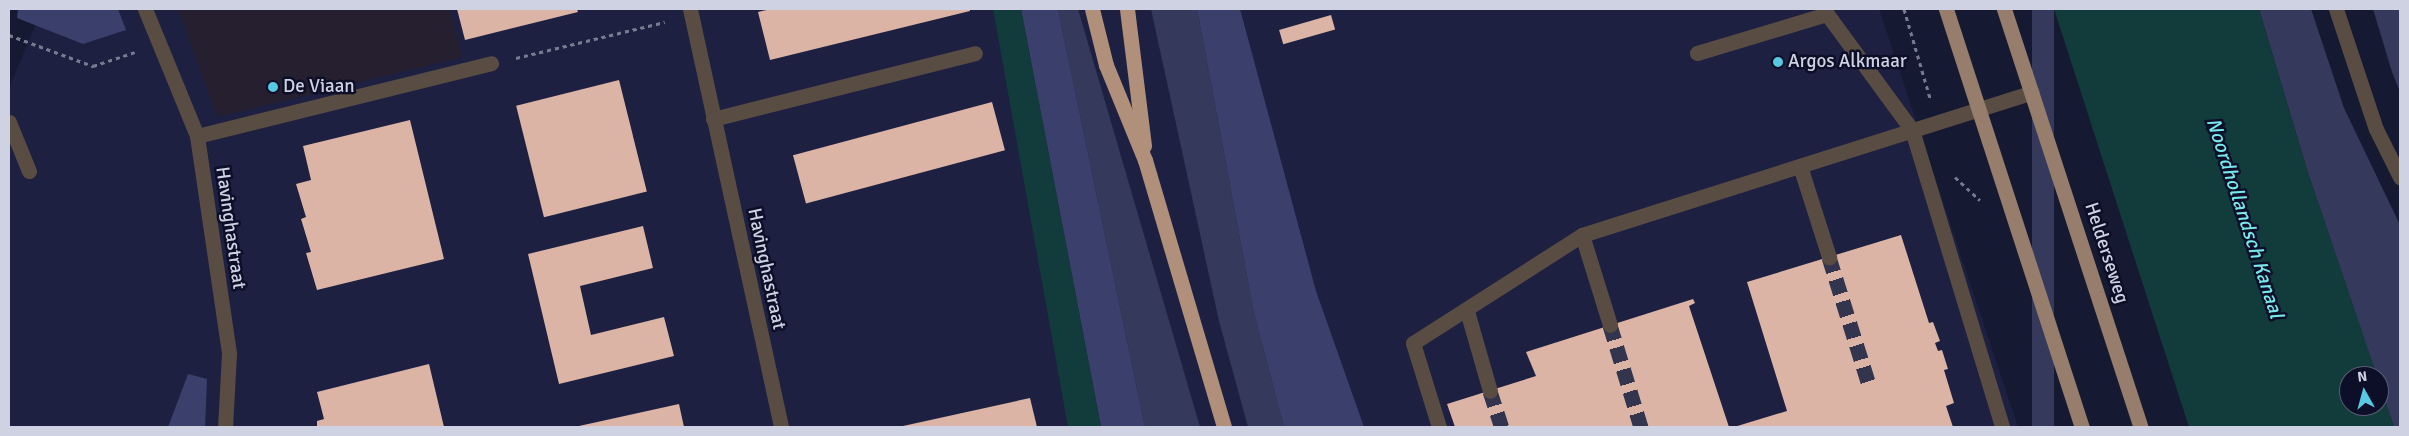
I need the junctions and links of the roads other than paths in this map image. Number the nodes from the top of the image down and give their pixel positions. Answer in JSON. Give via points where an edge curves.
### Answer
{"nodes":[{"id":1,"x":145,"y":9,"type":"edge"},
{"id":2,"x":1092,"y":9,"type":"edge"},
{"id":3,"x":1127,"y":9,"type":"edge"},
{"id":4,"x":1946,"y":9,"type":"edge"},
{"id":5,"x":2004,"y":9,"type":"edge"},
{"id":6,"x":2336,"y":9,"type":"edge"},
{"id":7,"x":691,"y":12,"type":"edge"},
{"id":8,"x":975,"y":53,"type":"dead end"},
{"id":9,"x":1697,"y":53,"type":"dead end"},
{"id":10,"x":491,"y":64,"type":"road end"},
{"id":11,"x":2032,"y":92,"type":"junction"},
{"id":12,"x":1979,"y":109,"type":"junction"},
{"id":13,"x":714,"y":119,"type":"junction"},
{"id":14,"x":9,"y":122,"type":"edge"},
{"id":15,"x":1912,"y":130,"type":"junction"},
{"id":16,"x":197,"y":136,"type":"junction"},
{"id":17,"x":1145,"y":160,"type":"junction"},
{"id":18,"x":1800,"y":166,"type":"junction"},
{"id":19,"x":28,"y":172,"type":"dead end"},
{"id":20,"x":2400,"y":177,"type":"edge"},
{"id":21,"x":1582,"y":235,"type":"junction"},
{"id":22,"x":1829,"y":257,"type":"tunnel mouth"},
{"id":23,"x":1467,"y":311,"type":"junction"},
{"id":24,"x":1610,"y":325,"type":"tunnel mouth"},
{"id":25,"x":1490,"y":391,"type":"tunnel mouth"},
{"id":26,"x":225,"y":427,"type":"edge"},
{"id":27,"x":781,"y":427,"type":"edge"},
{"id":28,"x":1224,"y":427,"type":"edge"},
{"id":29,"x":1439,"y":427,"type":"edge"},
{"id":30,"x":2002,"y":427,"type":"edge"},
{"id":31,"x":2082,"y":427,"type":"edge"},
{"id":32,"x":2141,"y":427,"type":"edge"}],
"edges":[{"from":1,"to":16,"type":"street","name":"Havinghastraat"},
{"from":2,"to":17,"type":"highway","via":[[1106,65]]},
{"from":3,"to":17,"type":"highway"},
{"from":4,"to":12,"type":"main road"},
{"from":5,"to":11,"type":"main road","name":"Helderseweg"},
{"from":6,"to":20,"type":"street","via":[[2376,129]]},
{"from":7,"to":13,"type":"street","name":"Havinghastraat"},
{"from":8,"to":13,"type":"street"},
{"from":9,"to":15,"type":"street","via":[[1827,14]]},
{"from":10,"to":16,"type":"street"},
{"from":11,"to":12,"type":"street"},
{"from":11,"to":32,"type":"main road","name":"Helderseweg"},
{"from":12,"to":15,"type":"street"},
{"from":12,"to":31,"type":"main road"},
{"from":13,"to":27,"type":"street","name":"Havinghastraat"},
{"from":14,"to":19,"type":"street"},
{"from":15,"to":18,"type":"street"},
{"from":15,"to":30,"type":"street"},
{"from":16,"to":26,"type":"street","name":"Havinghastraat","via":[[228,354]]},
{"from":17,"to":28,"type":"highway"},
{"from":18,"to":21,"type":"street"},
{"from":18,"to":22,"type":"street"},
{"from":21,"to":23,"type":"street"},
{"from":21,"to":24,"type":"street"},
{"from":23,"to":25,"type":"street"},
{"from":23,"to":29,"type":"street","via":[[1413,343]]}]}
